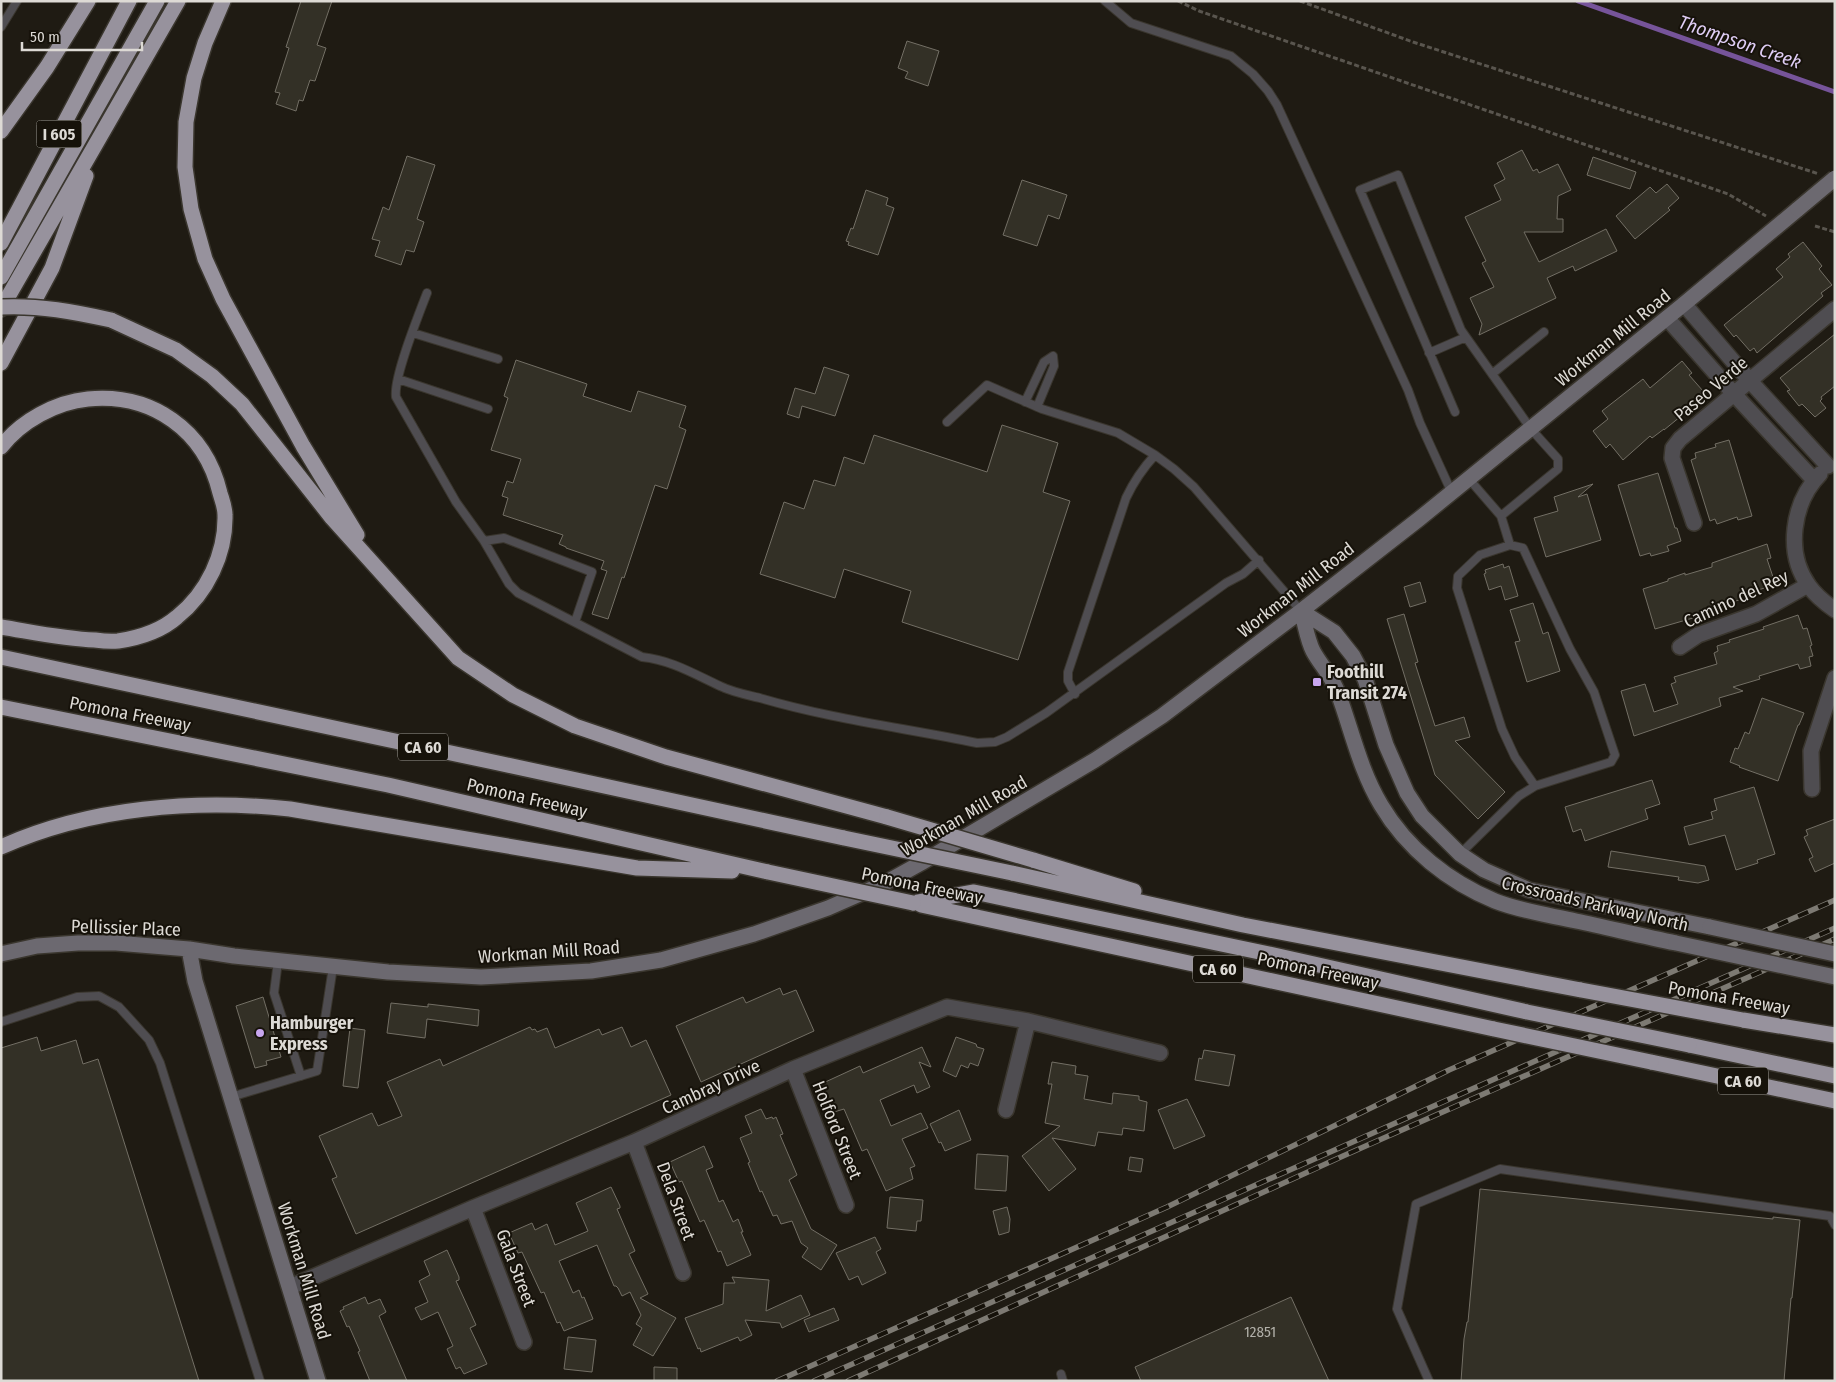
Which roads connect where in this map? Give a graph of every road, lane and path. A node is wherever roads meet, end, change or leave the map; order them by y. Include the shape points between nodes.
1 (17, 1) edge
2 (88, 1) edge
3 (129, 1) edge
4 (139, 1) edge
5 (157, 1) edge
6 (178, 1) edge
7 (224, 1) edge
8 (1105, 1) edge
9 (1178, 1) edge
10 (1300, 1) edge
11 (116, 25) junction
12 (1, 27) edge
13 (1, 131) edge
14 (101, 134) junction
15 (1831, 177) edge
16 (1779, 225) junction
17 (1815, 226) dead end
18 (1835, 232) edge
19 (1, 243) edge
20 (1, 277) edge
21 (427, 293) dead end
22 (1684, 304) junction
23 (1, 308) edge
24 (1835, 309) edge
25 (1667, 318) junction
26 (1544, 332) dead end
27 (413, 333) junction
28 (1466, 337) junction
29 (1429, 353) junction
30 (498, 359) dead end
31 (1, 363) edge
32 (1492, 374) junction
33 (398, 379) junction
34 (1750, 381) junction
35 (1734, 394) junction
36 (1025, 402) junction
37 (1037, 407) junction
38 (488, 409) dead end
39 (1455, 412) dead end
40 (947, 422) dead end
41 (1531, 429) junction
42 (1, 447) edge
43 (1155, 455) junction
44 (1831, 464) edge
45 (1470, 479) junction
46 (1814, 480) junction
47 (1452, 493) junction
48 (1501, 516) junction
49 (1694, 523) dead end
50 (484, 541) junction
51 (1510, 544) junction
52 (1259, 560) junction
53 (373, 563) junction
54 (1808, 585) junction
55 (1835, 610) edge
56 (1301, 611) junction
57 (575, 622) junction
58 (1, 627) edge
59 (1680, 647) dead end
60 (1, 657) edge
61 (1835, 678) edge
62 (1075, 694) junction
63 (1, 707) edge
64 (1535, 786) junction
65 (1812, 789) dead end
66 (1, 847) edge
67 (1460, 854) junction
68 (768, 872) junction
69 (913, 903) junction
70 (1243, 925) junction
71 (189, 949) junction
72 (1, 954) edge
73 (1835, 954) edge
74 (278, 961) junction
75 (333, 967) junction
76 (1835, 977) edge
77 (1028, 1021) junction
78 (1, 1022) edge
79 (1835, 1035) edge
80 (1160, 1053) dead end
81 (793, 1069) junction
82 (301, 1076) junction
83 (1835, 1076) edge
84 (231, 1097) junction
85 (1835, 1101) edge
86 (1006, 1110) dead end
87 (634, 1142) junction
88 (846, 1205) dead end
89 (473, 1208) junction
90 (1835, 1225) edge
91 (683, 1273) dead end
92 (290, 1287) junction
93 (524, 1342) dead end
94 (260, 1381) edge
95 (318, 1381) edge
96 (1429, 1381) edge

1 - 12 lane
2 - 13 highway via 47,67
3 - 11 highway, I 605
4 - 11 highway
5 - 20 highway
6 - 14 highway, I 605
7 - 53 highway via 194,78 186,122 184,167 191,209 205,259 223,299 303,446
8 - 47 lane via 1131,23 1231,56 1268,91 1405,384
9 - 16 path via 1728,194
10 - 15 path via 1413,42
11 - 19 highway, I 605
14 - 23 highway, I 605
14 - 31 highway via 52,268
15 - 16 main road, Workman Mill Road, bridge
16 - 22 main road, Workman Mill Road
17 - 18 path
21 - 27 lane
22 - 25 main road, Workman Mill Road
22 - 34 street
23 - 53 highway, bridge via 50,308 111,320 176,350 212,376 242,404 332,518
24 - 34 street, Paseo Verde
25 - 35 street
25 - 41 main road, Workman Mill Road
26 - 32 lane
27 - 30 lane
27 - 33 lane
28 - 29 lane
28 - 29 lane via 1460,330 1398,175 1360,190
28 - 32 lane
29 - 39 lane
32 - 41 lane
33 - 38 lane
33 - 50 lane via 396,397 456,502
34 - 35 street, Paseo Verde
34 - 44 street
35 - 46 street
35 - 49 street, Paseo Verde via 1673,448 1672,458
36 - 37 lane
36 - 37 lane via 1044,362 1053,356 1054,366
36 - 40 lane via 987,385
37 - 43 lane via 1118,433
41 - 45 main road, Workman Mill Road
41 - 48 lane via 1558,459 1558,469
42 - 58 highway via 19,429 44,412 74,400 105,397 134,402 164,413 190,435 206,455 218,481 225,514 217,561 196,598 176,618 146,634 115,642
43 - 52 lane via 1194,487
43 - 62 lane via 1137,477 1126,498 1068,672 1068,681
44 - 46 street
45 - 47 main road, Workman Mill Road
45 - 48 lane
46 - 54 street via 1798,510 1795,529 1799,565
47 - 56 main road, Workman Mill Road
48 - 51 lane
50 - 57 lane via 509,584 518,593
50 - 57 lane via 504,538 592,572
51 - 64 lane via 1480,556 1458,576 1457,588 1502,729
51 - 64 lane via 1523,548 1570,649 1594,692 1614,755 1611,762
52 - 56 lane
52 - 62 lane
53 - 70 highway, bridge via 458,658 513,695 574,726 666,757 887,816
54 - 55 street
54 - 59 street, Camino del Rey via 1756,614 1698,635
56 - 67 main road, Crossroads Parkway North via 1334,632 1353,656 1365,679 1386,745 1407,792 1422,816
56 - 75 main road, Workman Mill Road via 1162,716 1095,760 922,863 828,908 754,934 661,960 591,971 482,977
56 - 76 main road, Crossroads Parkway North, bridge via 1312,650 1337,690 1365,774 1381,805 1418,852 1442,872 1496,902 1531,912
57 - 62 lane via 642,657 660,659 722,688 793,707 976,743 995,742 1007,737
60 - 70 highway, Pomona Freeway / CA 60, bridge
61 - 65 street via 1812,752
63 - 68 highway, Pomona Freeway / CA 60 via 388,785
64 - 67 lane via 1519,796
66 - 68 highway via 59,827 151,808 249,805 290,809 637,868
67 - 73 main road, Crossroads Parkway North, bridge via 1484,870 1529,890
68 - 69 highway, Pomona Freeway / CA 60, bridge
69 - 83 highway, bridge via 974,892
69 - 85 highway, Pomona Freeway / CA 60, bridge
70 - 79 highway, Pomona Freeway / CA 60, bridge
71 - 72 main road, Pellissier Place via 78,943 37,946
71 - 74 main road, Workman Mill Road
71 - 84 main road, Workman Mill Road via 195,981
74 - 75 main road, Workman Mill Road
74 - 82 lane via 274,993
75 - 82 lane via 317,1071
77 - 80 street, Cambray Drive
77 - 81 street, Cambray Drive via 947,1007
77 - 86 street
78 - 94 lane via 77,997 100,996 119,1007 149,1040 160,1063
81 - 87 street, Cambray Drive
81 - 88 street, Holford Street
82 - 84 lane
84 - 92 main road, Workman Mill Road
87 - 89 street, Cambray Drive
87 - 91 street, Dela Street
89 - 92 street, Cambray Drive
89 - 93 street, Gala Street
90 - 96 lane via 1830,1216 1500,1169 1416,1204 1397,1309
92 - 95 main road, Workman Mill Road

